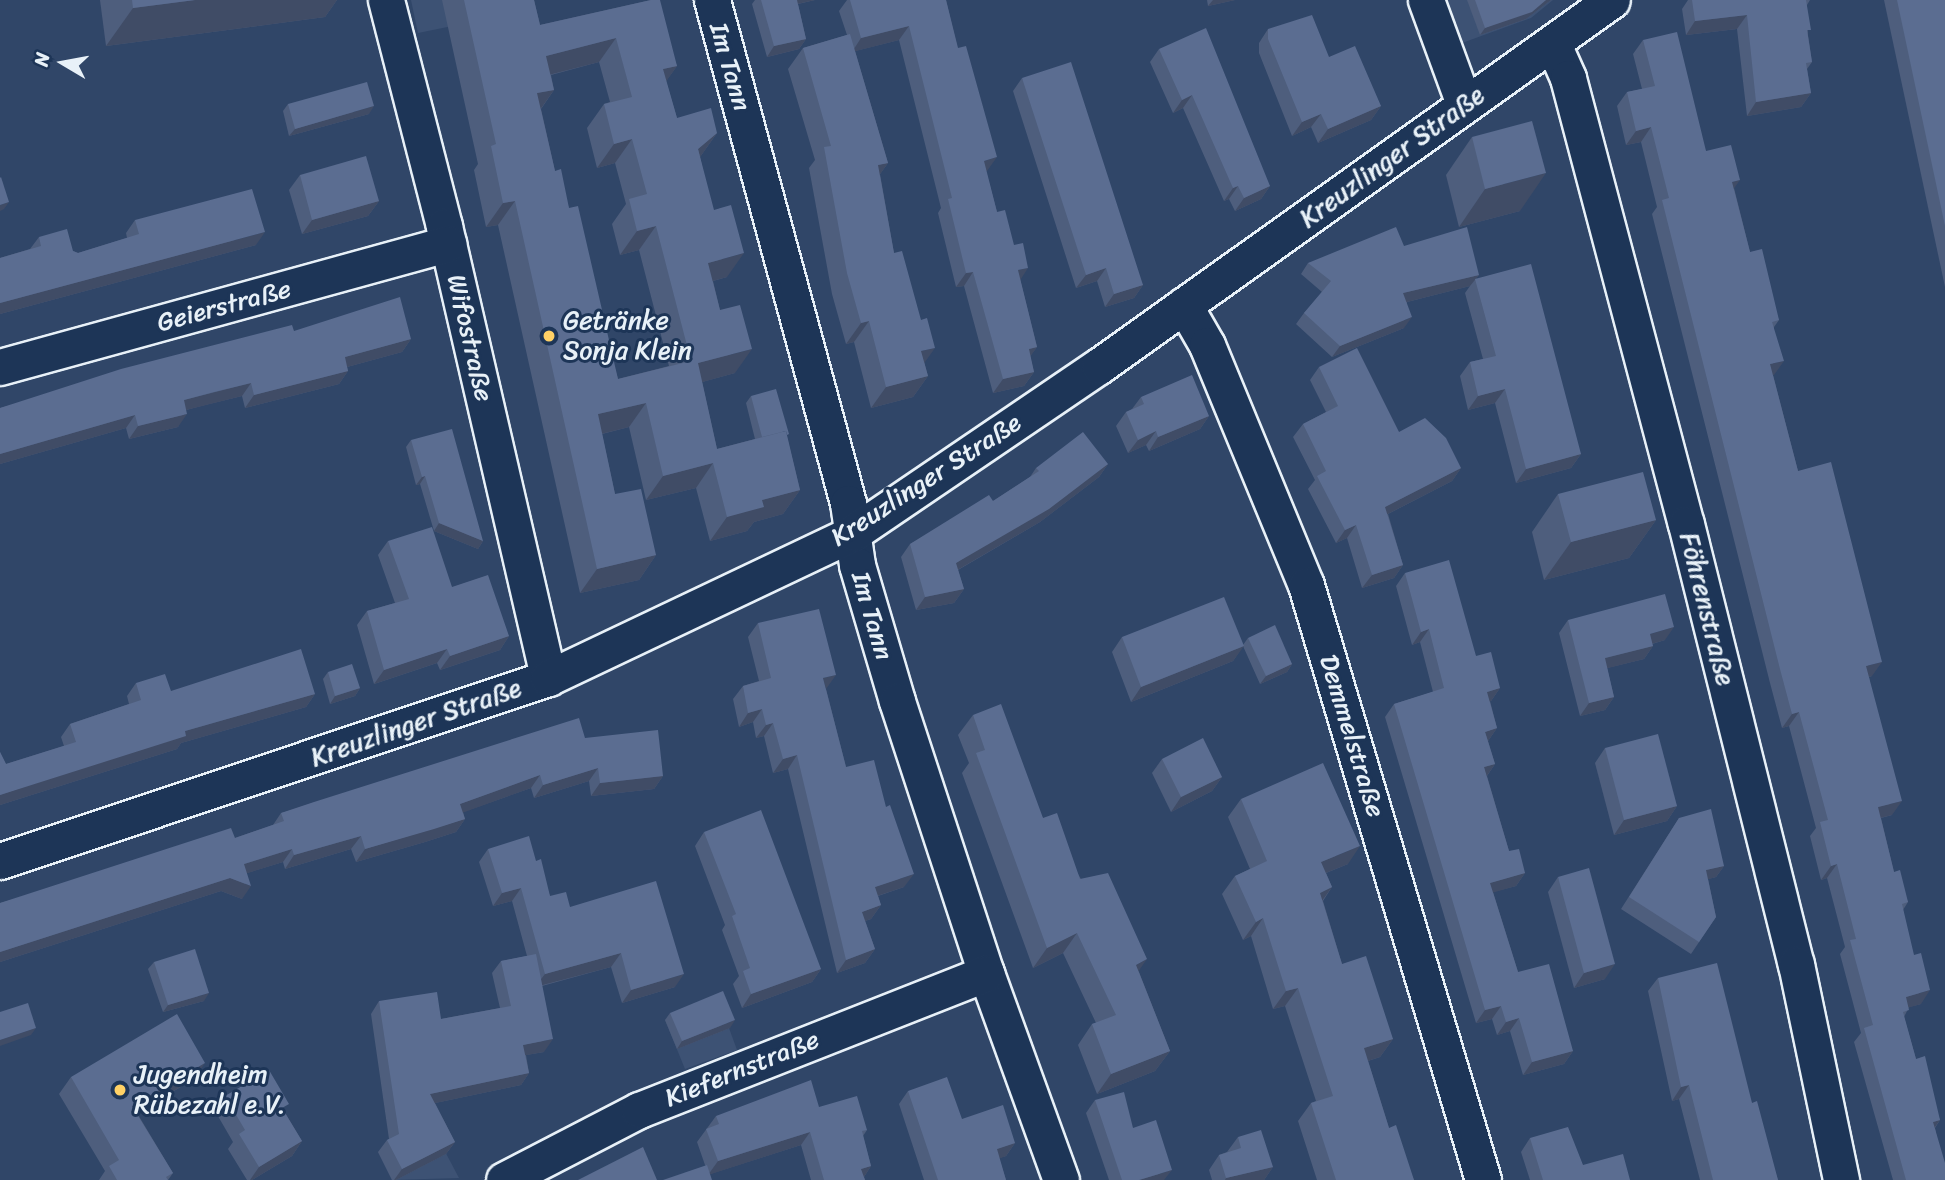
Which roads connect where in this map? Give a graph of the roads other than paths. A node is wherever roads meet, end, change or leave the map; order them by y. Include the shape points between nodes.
1 (386, 0) edge
2 (712, 0) edge
3 (1426, 0) edge
4 (1612, 0) edge
5 (1553, 44) junction
6 (1464, 104) junction
7 (448, 244) junction
8 (1184, 305) junction
9 (0, 367) edge
10 (852, 533) junction
11 (548, 678) junction
12 (0, 860) edge
13 (986, 972) junction
14 (504, 1180) edge
15 (1060, 1180) edge
16 (1483, 1180) edge
17 (1841, 1180) edge

1 - 7 street, Wifostraße
2 - 10 street, Im Tann
3 - 6 street
4 - 5 street, Kreuzlinger Straße
5 - 6 street, Kreuzlinger Straße
5 - 17 street, Föhrenstraße via 1568,78 1686,524 1797,964
6 - 8 street, Kreuzlinger Straße
7 - 9 street, Geierstraße
7 - 11 street, Wifostraße
8 - 10 street, Kreuzlinger Straße
8 - 16 street, Demmelstraße via 1208,345 1306,585
10 - 11 street, Kreuzlinger Straße
10 - 13 street, Im Tann via 857,565 917,770
11 - 12 street, Kreuzlinger Straße
13 - 14 street, Kiefernstraße via 639,1110
13 - 15 street, Im Tann

